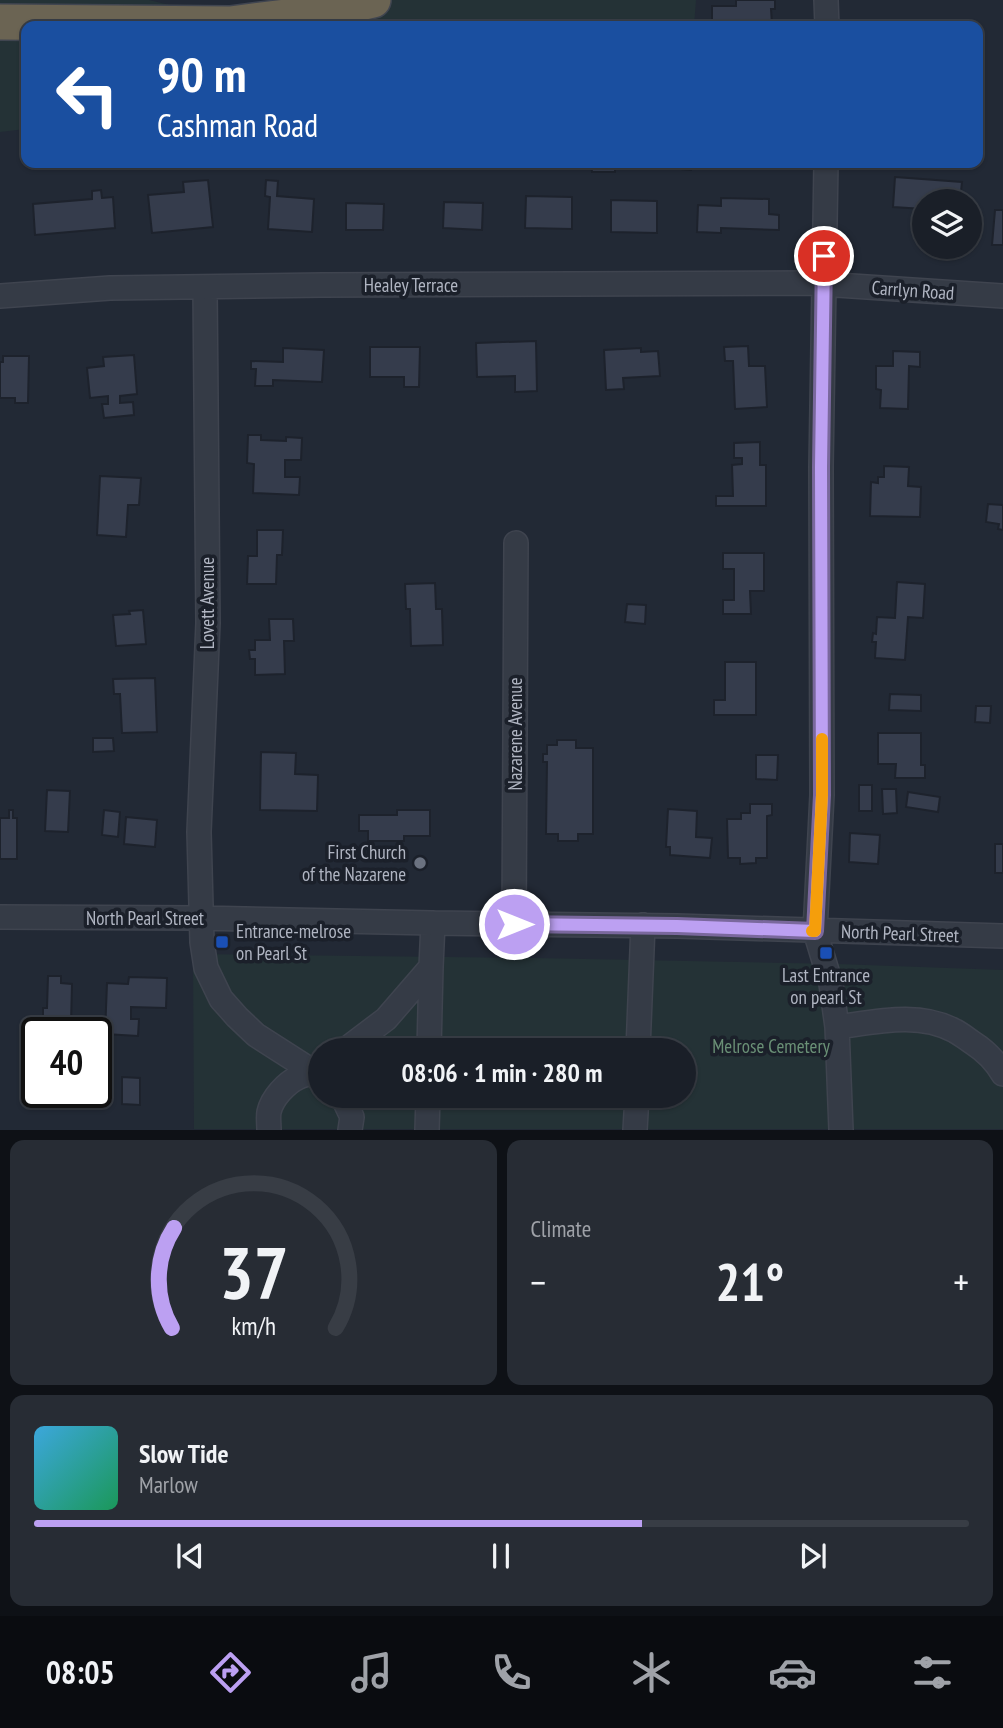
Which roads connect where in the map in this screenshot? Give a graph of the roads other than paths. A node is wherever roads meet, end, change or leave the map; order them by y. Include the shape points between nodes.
1 (373, 0) edge
2 (826, 0) edge
3 (254, 21) edge
4 (827, 21) edge
5 (0, 22) edge
6 (21, 22) edge
7 (826, 168) edge
8 (823, 284) junction
9 (205, 288) junction
10 (0, 296) edge
11 (1003, 296) edge
12 (516, 543) dead end
13 (0, 917) edge
14 (201, 918) junction
15 (433, 923) junction
16 (514, 924) junction
17 (643, 925) junction
18 (815, 931) junction
19 (1003, 936) edge
20 (431, 967) junction
21 (837, 1027) junction
22 (361, 1038) edge
23 (429, 1038) edge
24 (638, 1038) edge
25 (308, 1066) edge
26 (1003, 1074) edge
27 (308, 1075) edge
28 (348, 1108) edge
29 (428, 1108) edge
30 (636, 1108) edge
31 (269, 1129) edge
32 (350, 1129) edge
33 (427, 1129) edge
34 (635, 1129) edge
35 (841, 1129) edge

1 - 3 highway
2 - 4 street
5 - 6 highway
7 - 8 street
8 - 9 street, Healey Terrace
8 - 11 street, Carrlyn Road
8 - 18 street via 822,795
9 - 10 street, Healey Terrace via 110,288
9 - 14 street, Lovett Avenue via 208,623 199,832
12 - 16 street, Nazarene Avenue
13 - 14 street, North Pearl Street
14 - 15 street, North Pearl Street
14 - 25 street, Lovett Avenue via 206,968 221,999 256,1035
15 - 16 street, North Pearl Street
15 - 20 street
16 - 17 street, North Pearl Street
17 - 18 street, North Pearl Street
17 - 24 street
18 - 19 street, North Pearl Street
18 - 21 street via 831,984
20 - 22 street via 386,1019
20 - 23 street
21 - 26 street via 906,1019 929,1022 953,1030 978,1047
21 - 35 street
27 - 31 street via 277,1095 269,1110
28 - 32 street
29 - 33 street
30 - 34 street

